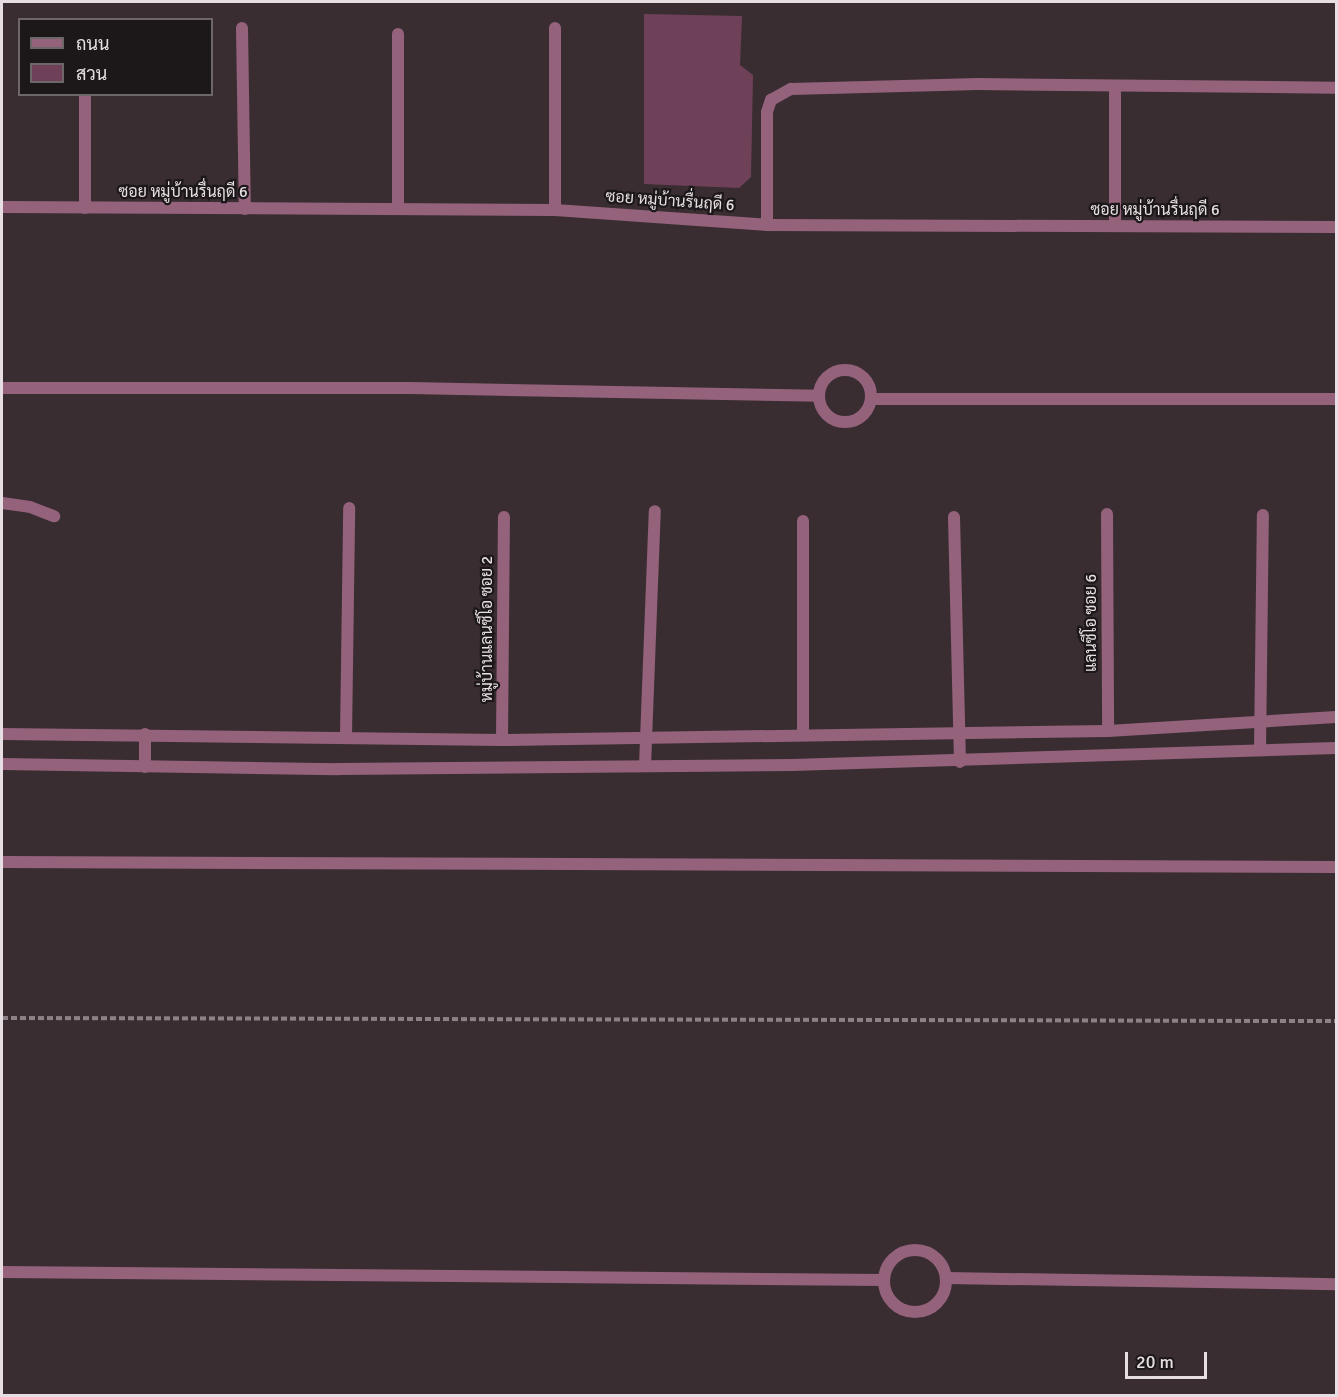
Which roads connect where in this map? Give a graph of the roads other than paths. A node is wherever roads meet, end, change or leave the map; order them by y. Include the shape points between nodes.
1 (242, 28) dead end
2 (555, 28) dead end
3 (398, 34) dead end
4 (1115, 86) junction
5 (1336, 88) edge
6 (84, 96) edge
7 (2, 207) edge
8 (85, 208) junction
9 (245, 209) junction
10 (398, 209) junction
11 (555, 210) junction
12 (767, 225) junction
13 (1115, 226) junction
14 (1336, 227) edge
15 (2, 388) edge
16 (819, 396) junction
17 (872, 399) junction
18 (1336, 399) edge
19 (2, 502) edge
20 (349, 508) dead end
21 (655, 511) dead end
22 (1107, 514) dead end
23 (1263, 515) dead end
24 (54, 516) dead end
25 (504, 517) dead end
26 (954, 517) dead end
27 (802, 521) dead end
28 (1336, 717) edge
29 (1260, 720) junction
30 (1108, 732) junction
31 (959, 733) junction
32 (2, 734) edge
33 (145, 734) junction
34 (803, 735) junction
35 (345, 737) junction
36 (647, 738) junction
37 (502, 740) junction
38 (1336, 748) edge
39 (1260, 750) junction
40 (960, 762) junction
41 (2, 764) edge
42 (645, 766) junction
43 (145, 767) junction
44 (2, 862) edge
45 (1336, 867) edge
46 (2, 1272) edge
47 (946, 1278) junction
48 (884, 1280) junction
49 (1336, 1284) edge

1 - 9 street
2 - 11 street
3 - 10 street
4 - 5 street
4 - 12 street via 978,84 791,89 771,100 767,112
4 - 13 street
6 - 8 street
7 - 8 street, ซอย หมู่บ้านรื่นฤดี 6
8 - 9 street, ซอย หมู่บ้านรื่นฤดี 6
9 - 10 street, ซอย หมู่บ้านรื่นฤดี 6
10 - 11 street, ซอย หมู่บ้านรื่นฤดี 6
11 - 12 street, ซอย หมู่บ้านรื่นฤดี 6
12 - 13 street, ซอย หมู่บ้านรื่นฤดี 6
13 - 14 street, ซอย หมู่บ้านรื่นฤดี 6
15 - 16 street via 410,388
16 - 17 street via 821,407 838,422 861,419
16 - 17 street via 826,378 842,370 861,374
17 - 18 street
19 - 24 street
20 - 35 street
21 - 36 street
22 - 30 street, แลนซีโอ ซอย 6
23 - 29 street
25 - 37 street, หมู่บ้านแลนซีโอ ซอย 2
26 - 31 street
27 - 34 street
28 - 29 street
29 - 30 street
29 - 39 street
30 - 31 street
31 - 34 street
31 - 40 street
32 - 33 street
33 - 35 street
33 - 43 street
34 - 36 street
35 - 37 street
36 - 37 street
36 - 42 street
38 - 39 street
39 - 40 street
40 - 42 street
41 - 43 street
42 - 43 street
44 - 45 street
46 - 48 street
47 - 48 street via 940,1263 920,1250 897,1256 888,1265
47 - 48 street via 941,1298 922,1312 898,1308 890,1299
47 - 49 street

